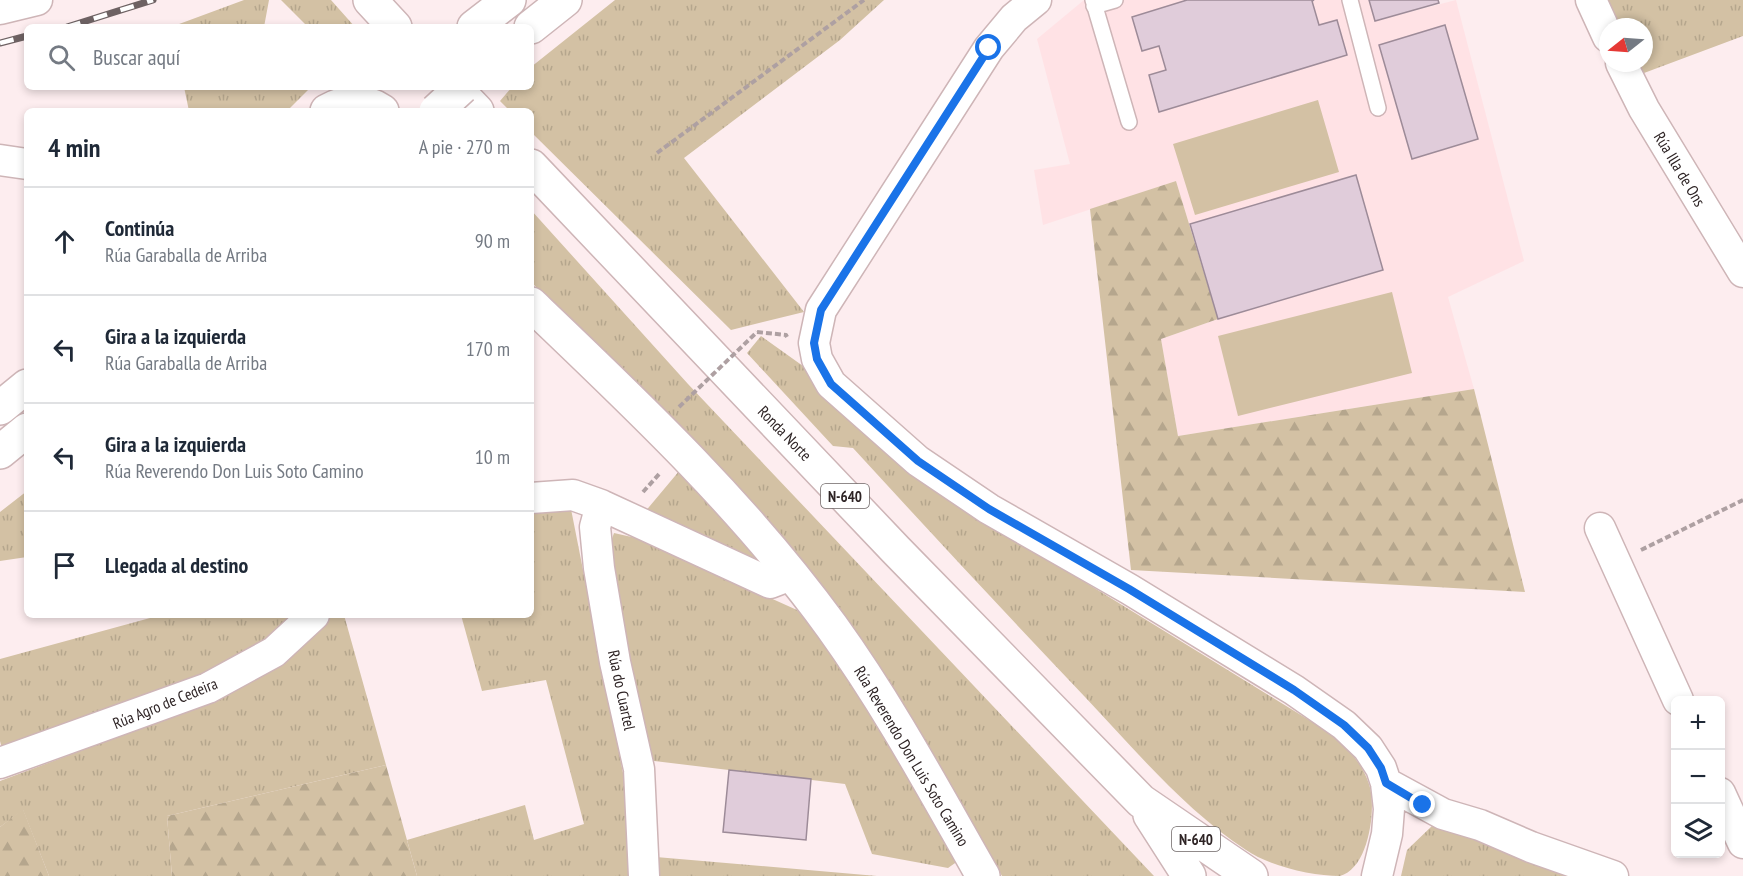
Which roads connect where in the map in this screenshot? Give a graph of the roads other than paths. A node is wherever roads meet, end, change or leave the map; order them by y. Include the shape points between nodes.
1 (37, 0) edge
2 (370, 0) edge
3 (509, 0) edge
4 (565, 0) edge
5 (1036, 0) edge
6 (1115, 0) edge
7 (1350, 0) edge
8 (1591, 0) edge
9 (1094, 3) edge
10 (0, 9) edge
11 (1599, 18) edge
12 (392, 24) edge
13 (478, 24) edge
14 (534, 25) edge
15 (1626, 72) edge
16 (389, 90) edge
17 (457, 90) edge
18 (459, 90) edge
19 (370, 106) edge
20 (334, 108) edge
21 (439, 108) edge
22 (474, 108) edge
23 (1378, 108) dead end
24 (1129, 122) dead end
25 (0, 160) edge
26 (24, 164) edge
27 (534, 169) edge
28 (1743, 272) edge
29 (534, 307) edge
30 (24, 388) edge
31 (0, 408) edge
32 (24, 432) edge
33 (0, 452) edge
34 (534, 498) edge
35 (611, 510) junction
36 (1600, 528) dead end
37 (791, 575) junction
38 (311, 618) edge
39 (1676, 696) edge
40 (0, 763) edge
41 (1386, 783) junction
42 (1141, 801) junction
43 (1725, 804) edge
44 (1443, 814) junction
45 (1387, 834) junction
46 (1743, 843) edge
47 (644, 876) edge
48 (983, 876) edge
49 (1189, 876) edge
50 (1251, 876) edge
51 (1359, 876) edge
52 (1377, 876) edge
53 (1613, 876) edge

1 - 10 street
2 - 12 main road
3 - 13 main road
4 - 14 main road
5 - 41 street via 1014,18 989,48 821,310 814,343 817,359 831,384 918,461 989,509 1294,690 1344,725 1368,748
6 - 9 lane
7 - 23 lane
8 - 11 street
9 - 24 lane
15 - 28 street, Rúa Illa de Ons
16 - 19 main road
17 - 22 main road
18 - 21 main road, bridge
19 - 20 main road via 350,101
25 - 26 street
27 - 42 main road, Ronda Norte / N-640
29 - 37 main road, Rúa Reverendo Don Luis Soto Camino via 682,449
30 - 31 main road
32 - 33 main road
34 - 35 street via 573,495
35 - 37 street via 770,583
35 - 47 street, Rúa do Cuartel via 595,527 615,662 639,769
36 - 39 street
37 - 48 main road, Rúa Reverendo Don Luis Soto Camino via 891,714
38 - 40 street, Rúa Agro de Cedeira via 274,652 208,688
41 - 44 street
41 - 45 street
42 - 49 main road, Ronda Norte / N-640
42 - 50 main road, Ronda Norte / N-640
43 - 46 street
44 - 45 street via 1407,821
44 - 53 street
45 - 51 street via 1373,848
45 - 52 street

